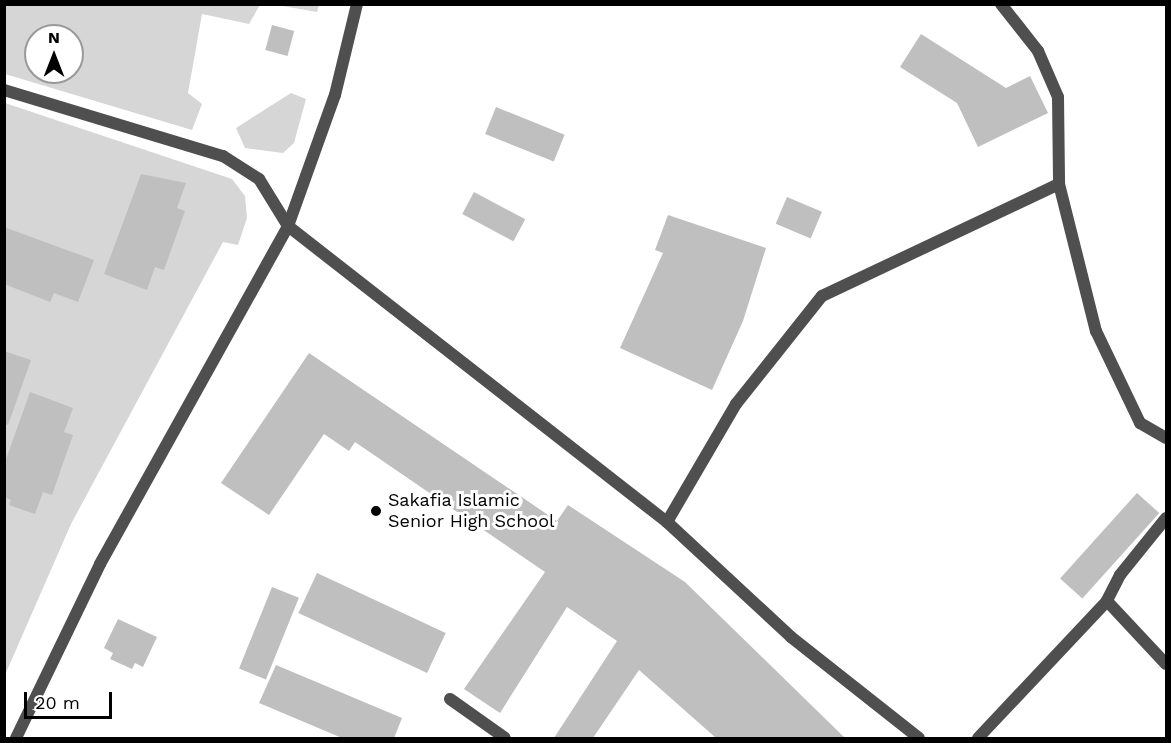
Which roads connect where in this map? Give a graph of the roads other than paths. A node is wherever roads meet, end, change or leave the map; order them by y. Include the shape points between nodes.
1 (357, 4) edge
2 (1001, 4) edge
3 (4, 90) edge
4 (1059, 184) junction
5 (288, 226) junction
6 (1167, 438) edge
7 (1167, 518) edge
8 (667, 522) junction
9 (1107, 601) junction
10 (1167, 664) edge
11 (450, 699) dead end
12 (16, 738) edge
13 (505, 738) edge
14 (919, 738) edge
15 (978, 738) edge

1 - 5 street via 335,95
2 - 4 street via 1038,51 1058,97
3 - 5 street via 223,156 259,179
4 - 6 street via 1096,331 1140,423
4 - 8 street via 822,296 736,404
5 - 8 street
5 - 12 street via 111,543
7 - 9 street via 1120,575
8 - 14 street via 791,637
9 - 10 street
9 - 15 street
11 - 13 street

